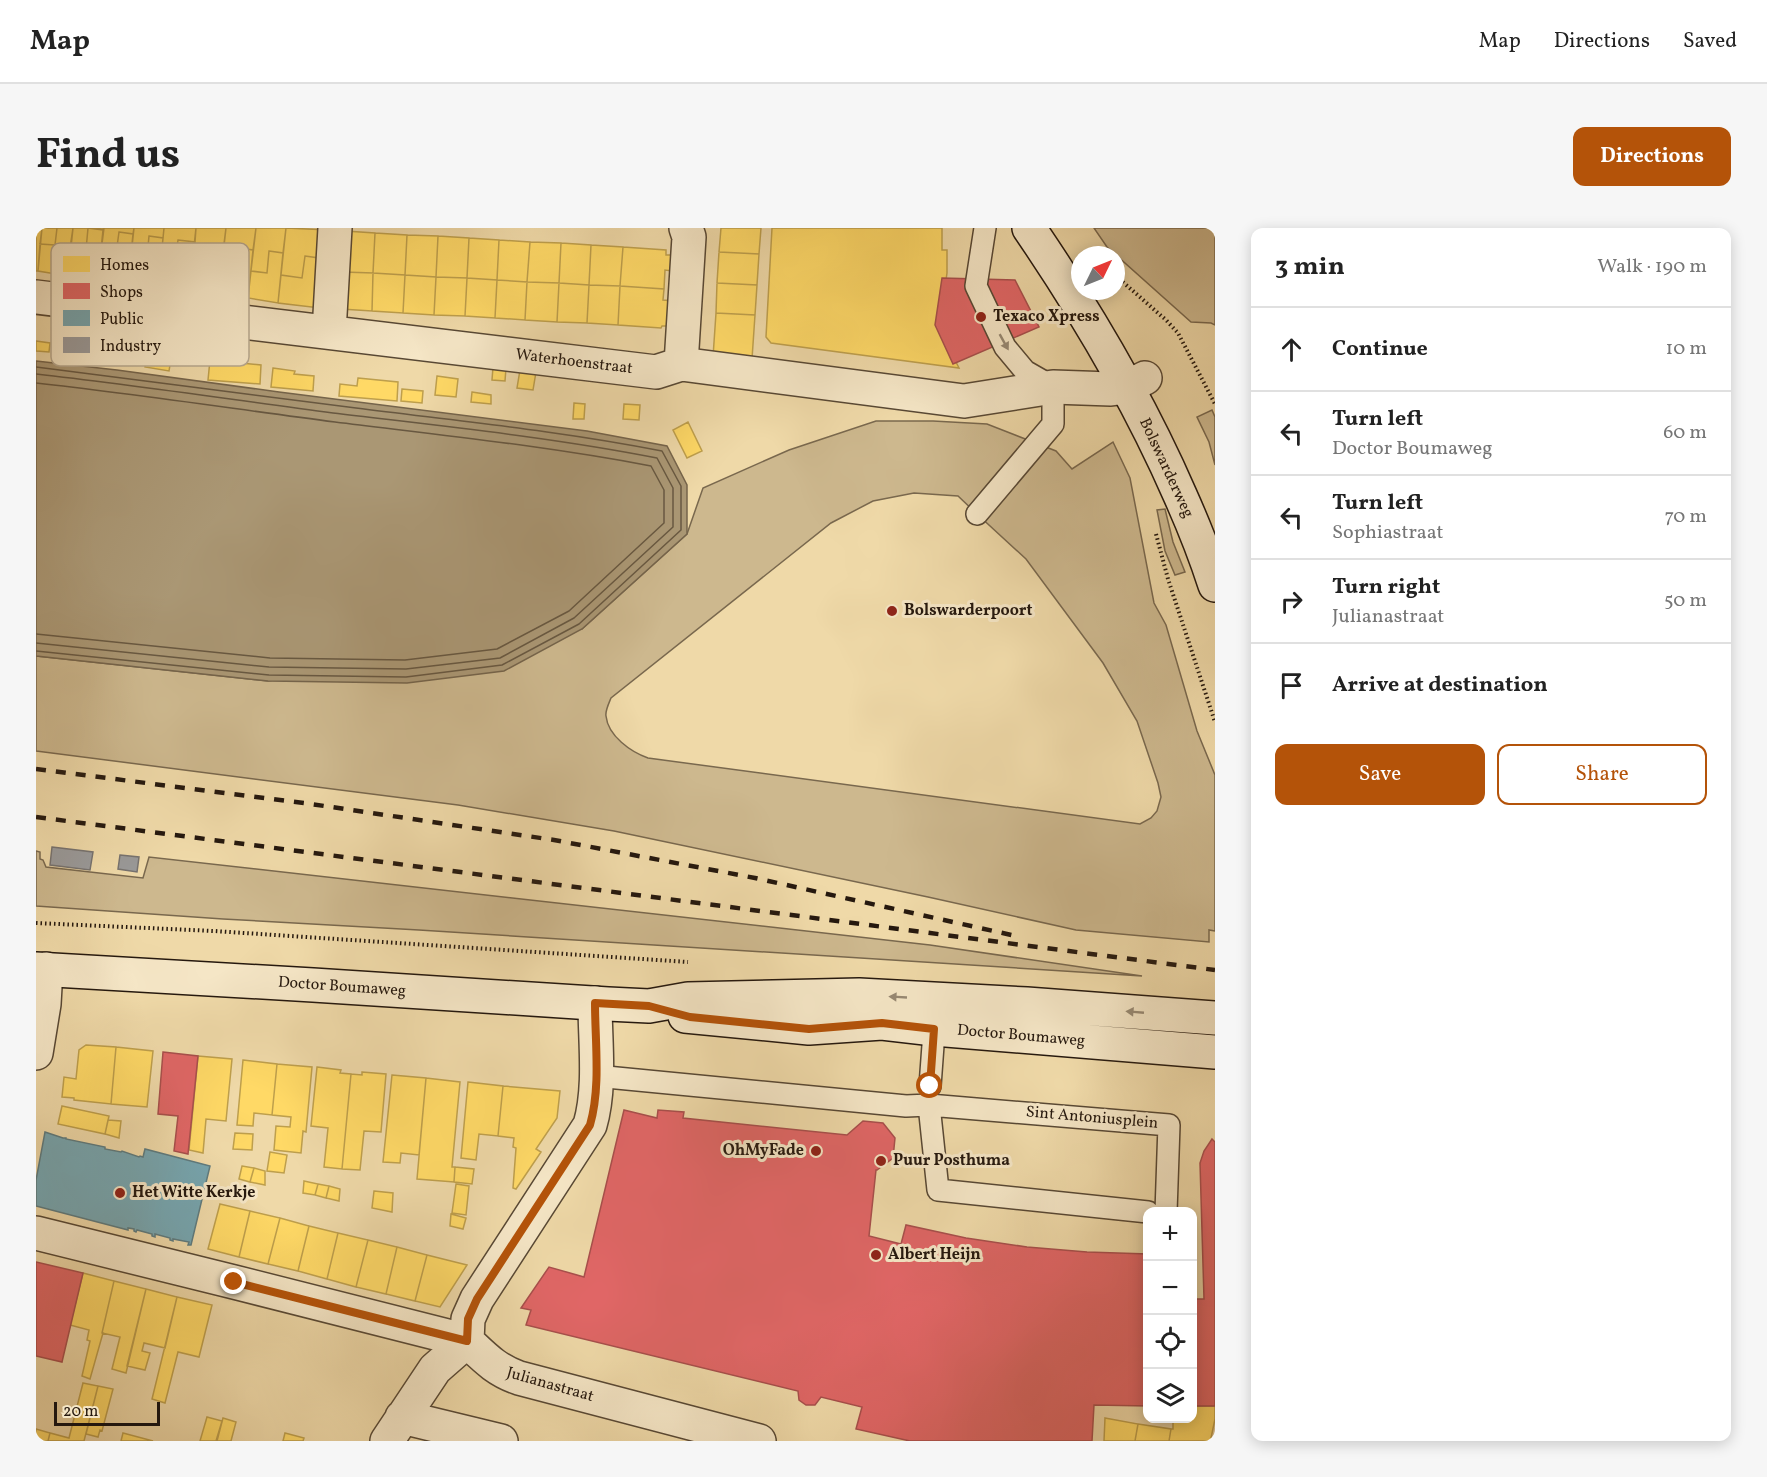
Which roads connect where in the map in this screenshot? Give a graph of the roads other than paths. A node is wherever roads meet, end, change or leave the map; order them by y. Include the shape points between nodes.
1 (335, 228) edge
2 (687, 228) edge
3 (985, 228) edge
4 (1029, 228) edge
5 (1054, 228) edge
6 (1071, 254) edge
7 (36, 297) edge
8 (51, 299) edge
9 (1097, 300) edge
10 (249, 322) edge
11 (329, 332) junction
12 (681, 364) junction
13 (1128, 385) junction
14 (1053, 387) junction
15 (977, 514) dead end
16 (1215, 524) edge
17 (1215, 585) edge
18 (41, 969) edge
19 (595, 1003) junction
20 (935, 1014) junction
21 (1215, 1018) edge
22 (1215, 1052) edge
23 (36, 1053) edge
24 (596, 1076) junction
25 (929, 1095) junction
26 (1166, 1207) edge
27 (1143, 1211) edge
28 (36, 1233) edge
29 (467, 1341) junction
30 (394, 1429) edge
31 (501, 1441) edge
32 (759, 1441) edge

1 - 11 street
2 - 12 street
3 -> 14 lane via 976,286 1005,347 1025,371
4 - 13 street, Bolswarderweg
5 - 6 street
7 - 8 street, Waterhoenstraat
9 - 13 street, Bolswarderweg
10 - 11 street, Waterhoenstraat
11 - 12 street, Waterhoenstraat via 656,372
12 - 14 street, Waterhoenstraat via 964,401
13 - 14 street, Waterhoenstraat
13 - 16 street, Bolswarderweg
13 - 17 street, Bolswarderweg via 1188,514
14 - 15 lane via 1053,424
18 - 19 street, Doctor Boumaweg
18 - 23 street via 44,1004
19 - 20 street, Doctor Boumaweg via 649,1006 690,1017 809,1029
19 - 24 street
21 -> 20 street, Doctor Boumaweg via 1027,1004
20 - 22 street, Doctor Boumaweg
20 - 25 lane
24 - 25 lane, Sint Antoniusplein via 906,1106
24 - 29 street via 590,1125 477,1299 468,1319
25 - 26 lane, Sint Antoniusplein via 1169,1125
25 - 27 lane via 938,1190
28 - 29 street, Julianastraat
29 - 30 street via 435,1369
29 - 32 street, Julianastraat via 492,1365 519,1378
30 - 31 street

